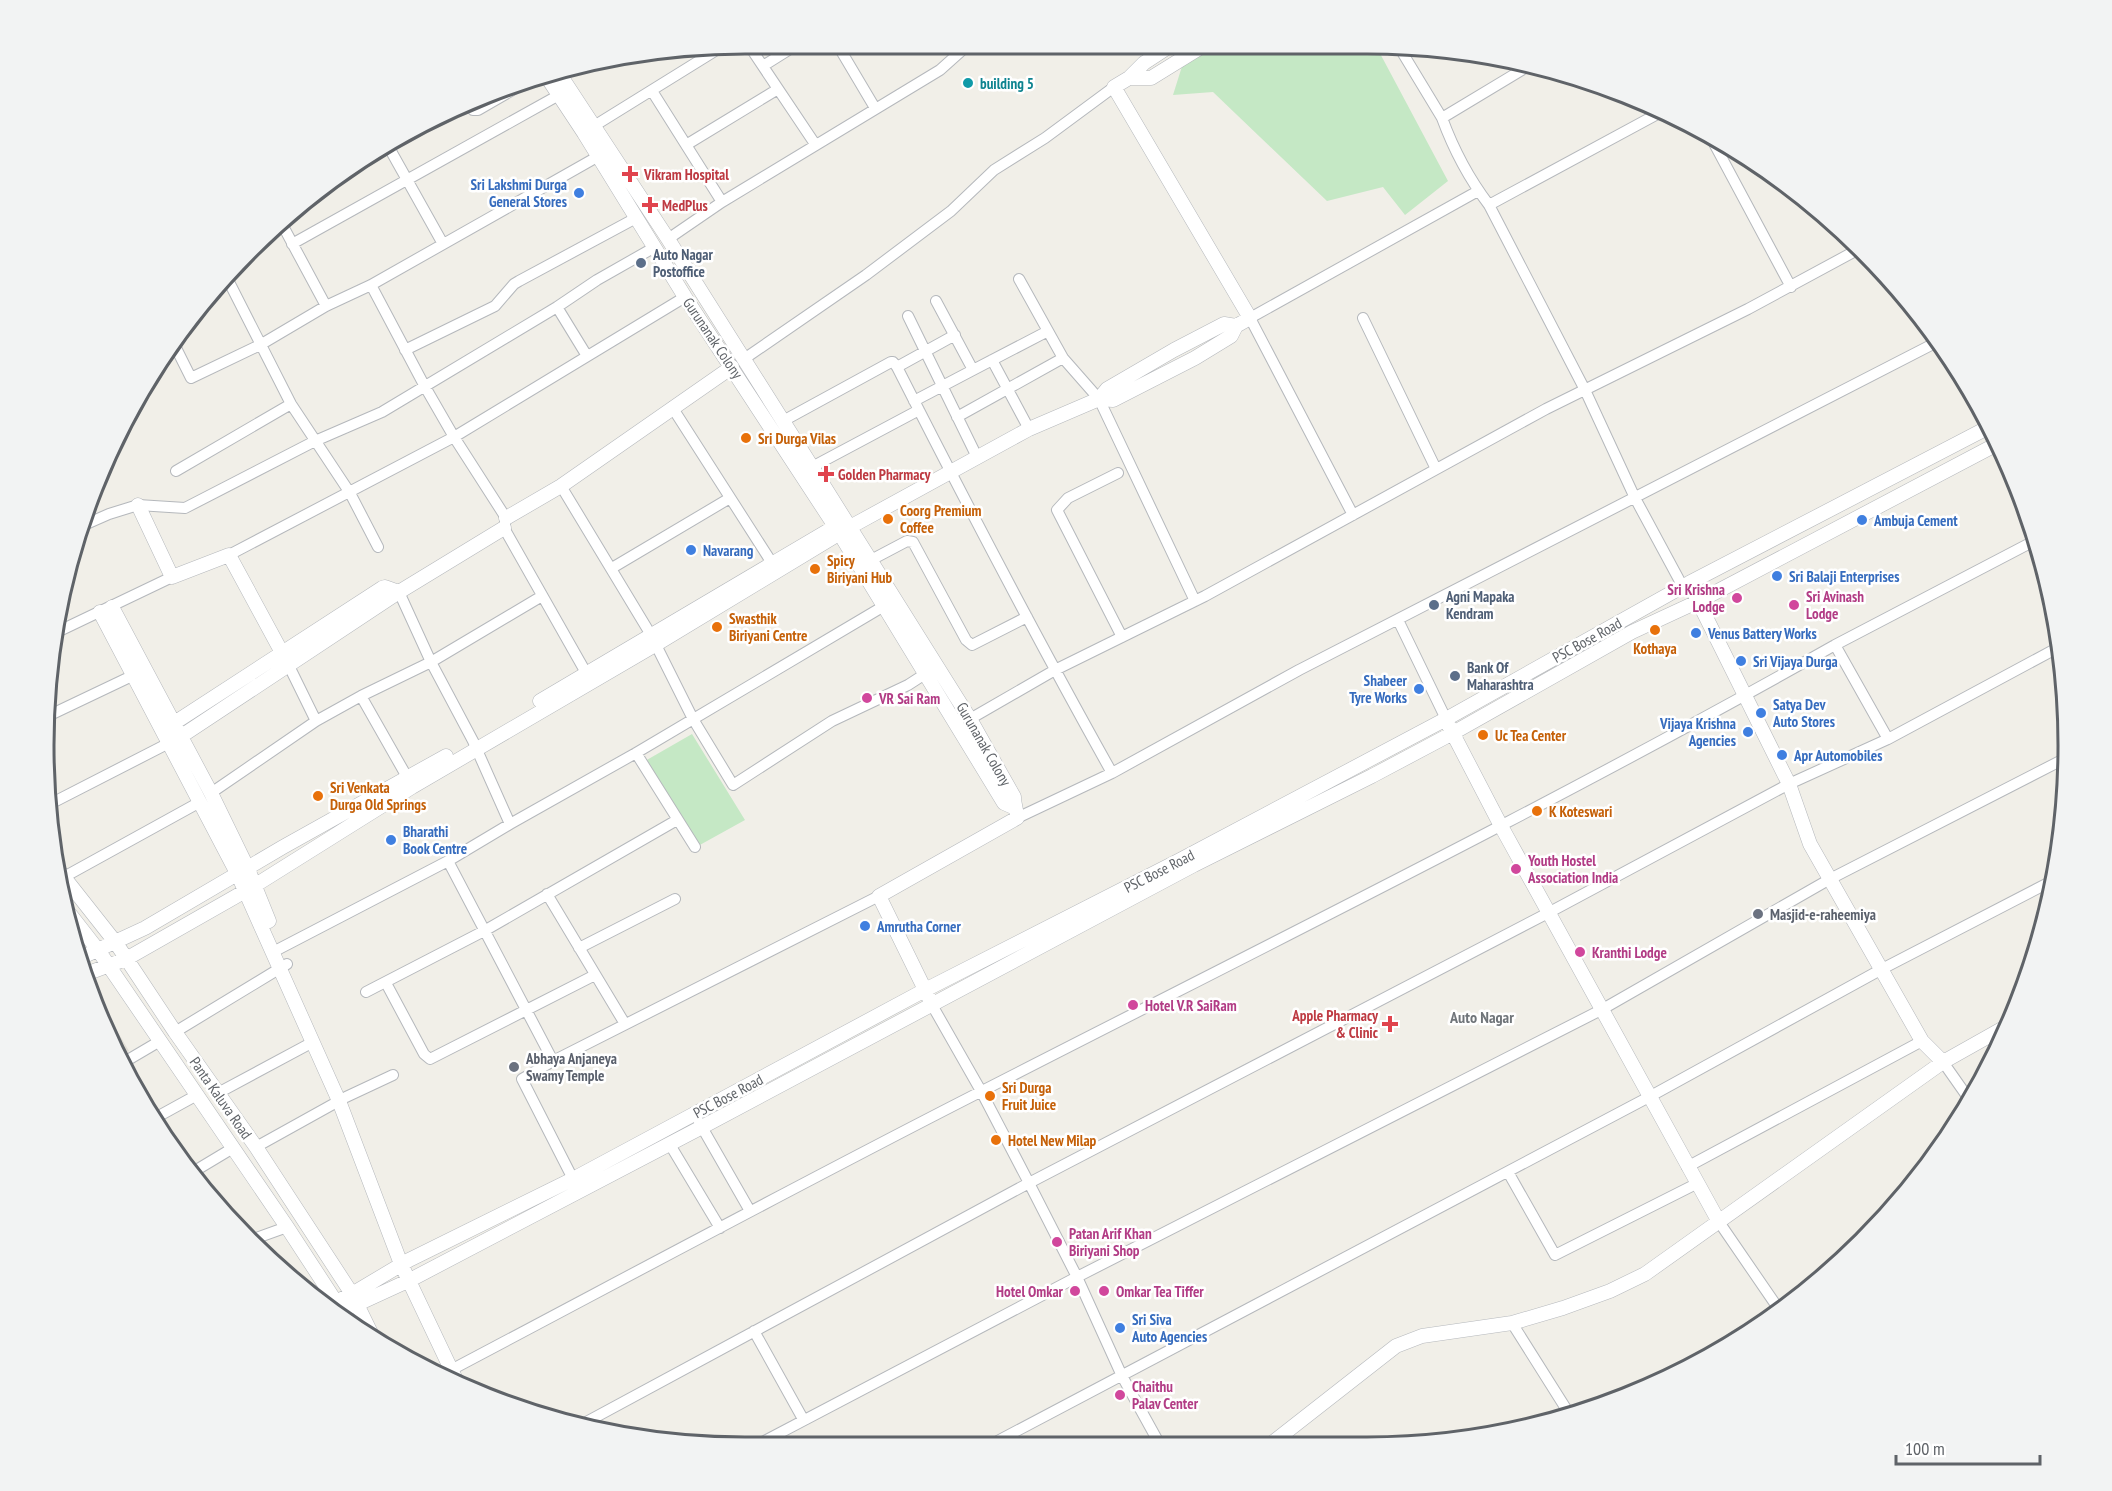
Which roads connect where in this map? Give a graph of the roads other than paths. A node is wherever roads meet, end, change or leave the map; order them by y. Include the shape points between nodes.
1 (755, 54) edge
2 (782, 54) edge
3 (843, 54) edge
4 (958, 54) edge
5 (1158, 54) edge
6 (1190, 54) edge
7 (709, 55) edge
8 (1404, 55) edge
9 (763, 66) junction
10 (1519, 72) edge
11 (1129, 78) junction
12 (563, 79) edge
13 (551, 83) edge
14 (1114, 87) junction
15 (778, 89) junction
16 (652, 91) junction
17 (559, 95) junction
18 (875, 108) junction
19 (1653, 117) edge
20 (1442, 118) junction
21 (594, 126) junction
22 (815, 144) junction
23 (686, 145) junction
24 (1718, 151) edge
25 (392, 152) edge
26 (597, 157) junction
27 (408, 180) junction
28 (1479, 191) junction
29 (722, 202) junction
30 (1489, 205) junction
31 (636, 218) junction
32 (285, 230) edge
33 (671, 243) junction
34 (292, 244) junction
35 (443, 244) junction
36 (658, 252) junction
37 (1851, 253) edge
38 (1019, 279) dead end
39 (371, 285) junction
40 (230, 286) edge
41 (1791, 287) junction
42 (685, 297) junction
43 (936, 301) dead end
44 (326, 306) junction
45 (557, 307) junction
46 (908, 316) dead end
47 (1250, 318) junction
48 (1363, 318) dead end
49 (1048, 331) junction
50 (955, 335) junction
51 (260, 345) junction
52 (1930, 346) edge
53 (405, 350) junction
54 (925, 351) junction
55 (178, 352) edge
56 (587, 356) junction
57 (1063, 358) junction
58 (992, 360) junction
59 (738, 363) junction
60 (897, 366) junction
61 (973, 370) junction
62 (424, 386) junction
63 (942, 386) junction
64 (1008, 389) junction
65 (1585, 390) junction
66 (1099, 399) junction
67 (291, 404) junction
68 (916, 406) junction
69 (672, 407) junction
70 (957, 417) junction
71 (783, 421) junction
72 (1029, 429) junction
73 (1982, 431) edge
74 (454, 437) junction
75 (315, 441) junction
76 (1990, 448) edge
77 (977, 458) junction
78 (812, 466) junction
79 (1437, 469) junction
80 (176, 471) dead end
81 (950, 472) junction
82 (1118, 473) dead end
83 (561, 486) junction
84 (350, 493) junction
85 (730, 498) junction
86 (1635, 498) junction
87 (138, 505) junction
88 (1353, 515) junction
89 (91, 522) edge
90 (505, 523) junction
91 (843, 527) junction
92 (2027, 545) edge
93 (378, 547) dead end
94 (229, 555) junction
95 (871, 560) junction
96 (772, 563) junction
97 (612, 568) junction
98 (172, 577) junction
99 (1686, 585) junction
100 (399, 592) junction
101 (542, 596) junction
102 (1195, 601) junction
103 (1699, 601) junction
104 (884, 606) junction
105 (106, 609) junction
106 (1027, 618) junction
107 (1398, 620) junction
108 (64, 629) edge
109 (1122, 637) junction
110 (653, 640) junction
111 (1835, 645) junction
112 (2051, 651) edge
113 (286, 660) junction
114 (431, 662) junction
115 (1055, 670) junction
116 (925, 674) junction
117 (134, 675) junction
118 (589, 677) junction
119 (361, 696) junction
120 (1745, 696) junction
121 (55, 713) edge
122 (693, 719) junction
123 (970, 719) junction
124 (1446, 719) junction
125 (316, 721) junction
126 (168, 727) junction
127 (1453, 733) junction
128 (1888, 739) junction
129 (175, 740) junction
130 (475, 745) junction
131 (636, 753) junction
132 (2058, 762) edge
133 (1112, 773) junction
134 (410, 782) junction
135 (1789, 784) junction
136 (211, 793) junction
137 (56, 801) edge
138 (200, 802) junction
139 (1015, 813) junction
140 (677, 820) junction
141 (510, 824) junction
142 (1501, 826) junction
143 (695, 848) dead end
144 (448, 861) junction
145 (65, 869) edge
146 (243, 872) junction
147 (1830, 879) junction
148 (67, 881) edge
149 (2044, 885) edge
150 (250, 888) junction
151 (547, 894) junction
152 (879, 896) junction
153 (675, 899) dead end
154 (1548, 913) junction
155 (78, 925) edge
156 (484, 931) junction
157 (116, 943) junction
158 (579, 948) junction
159 (276, 950) junction
160 (98, 951) junction
161 (87, 955) edge
162 (126, 959) junction
163 (108, 966) junction
164 (284, 966) junction
165 (1882, 969) junction
166 (92, 971) edge
167 (595, 975) junction
168 (386, 983) junction
169 (925, 990) junction
170 (366, 992) dead end
171 (932, 1005) junction
172 (525, 1010) junction
173 (1601, 1010) junction
174 (625, 1024) junction
175 (175, 1032) junction
176 (1995, 1033) edge
177 (160, 1041) junction
178 (1922, 1041) junction
179 (313, 1042) junction
180 (129, 1059) edge
181 (553, 1061) junction
182 (1943, 1062) junction
183 (393, 1075) dead end
184 (981, 1091) junction
185 (218, 1093) junction
186 (1964, 1093) edge
187 (197, 1095) junction
188 (1649, 1097) junction
189 (342, 1099) junction
190 (695, 1114) junction
191 (161, 1115) edge
192 (702, 1127) junction
193 (669, 1143) junction
194 (256, 1147) junction
195 (233, 1148) junction
196 (1687, 1167) junction
197 (199, 1168) edge
198 (1508, 1172) junction
199 (573, 1179) junction
200 (1029, 1183) junction
201 (1696, 1184) junction
202 (750, 1211) junction
203 (1719, 1222) junction
204 (287, 1227) junction
205 (720, 1228) junction
206 (260, 1237) edge
207 (405, 1262) junction
208 (1077, 1277) junction
209 (410, 1280) junction
210 (330, 1297) edge
211 (355, 1299) junction
212 (1775, 1303) edge
213 (343, 1307) edge
214 (1512, 1323) junction
215 (367, 1324) edge
216 (754, 1331) junction
217 (451, 1370) joint
218 (1122, 1376) junction
219 (1565, 1407) edge
220 (592, 1419) edge
221 (803, 1419) junction
222 (771, 1437) edge
223 (1005, 1437) edge
224 (1156, 1437) edge
225 (1280, 1437) edge

1 - 9 street
2 - 9 street
3 - 18 street
4 - 18 street via 940,70
5 - 11 street
6 - 11 street via 1151,78
7 - 16 street
8 - 20 street
9 - 15 street
10 - 20 street
11 - 14 street
12 - 21 street, Gurunanak Colony
13 - 17 street, Gurunanak Colony
14 - 47 street
14 - 59 street via 994,170 951,211
15 - 22 street
15 - 23 street
16 - 21 street
16 - 23 street
17 - 26 street, Gurunanak Colony
17 - 27 street
18 - 22 street
19 - 30 street
20 - 28 street
21 - 33 street, Gurunanak Colony
22 - 29 street
23 - 29 street
24 - 41 street
25 - 27 street
26 - 31 street, Gurunanak Colony
26 - 35 street
27 - 34 street
27 - 35 street
28 - 30 street
28 - 47 street
29 - 33 street
30 - 65 street
31 - 36 street, Gurunanak Colony
31 - 53 street via 519,280 495,306
32 - 34 street
33 - 36 street
33 - 59 street, Gurunanak Colony
34 - 44 street
35 - 39 street
36 - 42 street, Gurunanak Colony
36 - 45 street via 597,280
37 - 41 street
38 - 49 street
39 - 44 street
39 - 53 street
40 - 51 street
41 - 65 street
42 - 56 street
42 - 59 street, Gurunanak Colony
43 - 50 street
44 - 51 street
45 - 56 street
45 - 62 street
46 - 54 street
47 - 66 street via 1236,326 1231,336 1195,358 1113,400
47 - 88 street
48 - 79 street
49 - 57 street
49 - 58 street
50 - 54 street
50 - 61 street
51 - 55 street via 191,378
51 - 67 street
52 - 86 street
53 - 62 street
54 - 60 street
54 - 63 street
56 - 74 street
57 - 64 street
57 - 66 street
58 - 61 street
58 - 64 street
59 - 69 street
59 - 71 street, Gurunanak Colony
59 - 91 street, Gurunanak Colony
60 - 68 street
60 - 71 street via 893,362
61 - 63 street
62 - 74 street
62 - 75 street via 382,412
63 - 68 street
63 - 70 street
64 - 70 street
64 - 72 street
65 - 79 street
65 - 86 street
66 - 72 street
66 - 102 street
67 - 75 street
67 - 80 street
68 - 78 street
68 - 81 street
69 - 83 street
69 - 85 street
70 - 77 street
71 - 78 street, Gurunanak Colony
72 - 77 street
73 - 99 street, PSC Bose Road
74 - 84 street
74 - 90 street
75 - 84 street
75 - 87 street via 185,508
76 - 103 street, PSC Bose Road
77 - 81 street
78 - 91 street, Gurunanak Colony
79 - 88 street
81 - 91 street
81 - 106 street
82 - 109 street via 1068,498 1057,510
83 - 90 street
83 - 97 street
84 - 93 street
84 - 94 street
85 - 96 street
85 - 97 street
86 - 99 street
86 - 107 street
87 - 89 street
87 - 98 street
88 - 102 street
90 - 100 street
90 - 101 street
91 - 95 street, Gurunanak Colony
91 - 96 street
91 - 104 street, Gurunanak Colony
91 - 110 street
92 - 111 street
94 - 98 street
94 - 113 street
95 - 106 street via 913,542 972,645
95 - 123 street, Gurunanak Colony
96 - 110 street
97 - 110 street
98 - 105 street
99 - 103 street
99 - 124 street, PSC Bose Road
100 - 113 street via 382,588
100 - 114 street
101 - 114 street
101 - 118 street
102 - 109 street
103 - 120 street
103 - 127 street, PSC Bose Road via 1632,632
104 - 116 street, Gurunanak Colony
104 - 122 street
105 - 108 street
105 - 117 street
105 - 126 street
106 - 115 street
107 - 124 street
107 - 133 street
109 - 115 street
110 - 118 street
110 - 122 street
111 - 120 street
111 - 128 street
112 - 128 street
113 - 125 street
113 - 126 street
113 - 129 street
114 - 119 street
114 - 130 street
115 - 123 street
115 - 133 street
116 - 122 street via 831,721 733,785
116 - 139 street, Gurunanak Colony via 1004,803
117 - 121 street
117 - 126 street
118 - 130 street
119 - 125 street
119 - 134 street
120 - 135 street
120 - 142 street
122 - 131 street
123 - 139 street, Gurunanak Colony via 1014,797
124 - 127 street
124 - 169 street, PSC Bose Road
125 - 136 street
126 - 129 street
127 - 142 street
127 - 171 street, PSC Bose Road
128 - 135 street
129 - 136 street
129 - 137 street
129 - 138 street
130 - 134 street
130 - 141 street
131 - 140 street
131 - 141 street
132 - 147 street
133 - 139 street
134 - 146 street via 283,847
134 - 150 street
135 - 147 street via 1810,844
135 - 154 street
136 - 146 street
138 - 145 street
138 - 146 street
139 - 152 street
140 - 143 street
140 - 151 street
141 - 144 street
142 - 154 street
142 - 184 street
144 - 156 street
144 - 159 street
146 - 150 street
146 - 157 street
147 - 165 street
147 - 173 street
148 - 157 street, Panta Kaluva Road
149 - 165 street
150 - 159 street
150 - 162 street
151 - 156 street
151 - 158 street
152 - 169 street
152 - 174 street
153 - 158 street
154 - 173 street
154 - 200 street
155 - 160 street, Panta Kaluva Road
156 - 168 street
156 - 172 street
157 - 160 street
157 - 162 street, Panta Kaluva Road
158 - 167 street
159 - 164 street
160 - 161 street
160 - 163 street, Panta Kaluva Road
162 - 163 street
162 - 175 street, Panta Kaluva Road
163 - 166 street
163 - 177 street, Panta Kaluva Road
164 - 175 street
164 - 179 street
164 - 189 street
165 - 178 street
165 - 188 street
167 - 172 street
167 - 174 street
168 - 170 street
168 - 172 street via 430,1059
169 - 171 street
169 - 190 street, PSC Bose Road
171 - 184 street
171 - 192 street, PSC Bose Road
172 - 181 street
173 - 188 street
173 - 208 street
174 - 181 street
175 - 185 street, Panta Kaluva Road
176 - 182 street
177 - 180 street
177 - 187 street, Panta Kaluva Road
178 - 182 street
178 - 196 street
179 - 185 street
179 - 189 street
181 - 199 street via 522,1079
182 - 186 street
182 - 203 street
183 - 189 street
184 - 200 street
184 - 202 street
185 - 194 street, Panta Kaluva Road
187 - 191 street
187 - 195 street, Panta Kaluva Road
188 - 196 street
188 - 198 street
189 - 194 street
189 - 207 street
190 - 192 street
190 - 199 street, PSC Bose Road
192 - 193 street, PSC Bose Road
192 - 202 street
193 - 205 street
193 - 209 street, PSC Bose Road
194 - 211 street, Panta Kaluva Road
195 - 197 street
195 - 204 street, Panta Kaluva Road
196 - 201 street
198 - 201 street via 1555,1255
198 - 218 street
199 - 207 street, PSC Bose Road
200 - 208 street
200 - 216 street
201 - 203 street
202 - 205 street
203 - 212 street
203 - 214 street via 1645,1274 1610,1291
204 - 206 street
204 - 210 street, Panta Kaluva Road
205 - 217 street
207 - 209 street
207 - 211 street, PSC Bose Road
208 - 218 street
208 - 221 street
209 - 211 street, PSC Bose Road
209 - 217 street
211 - 213 street, PSC Bose Road
211 - 215 street, Panta Kaluva Road
214 - 219 street
214 - 225 street via 1422,1336 1396,1346
216 - 220 street
216 - 221 street
218 - 223 street
218 - 224 street
221 - 222 street

